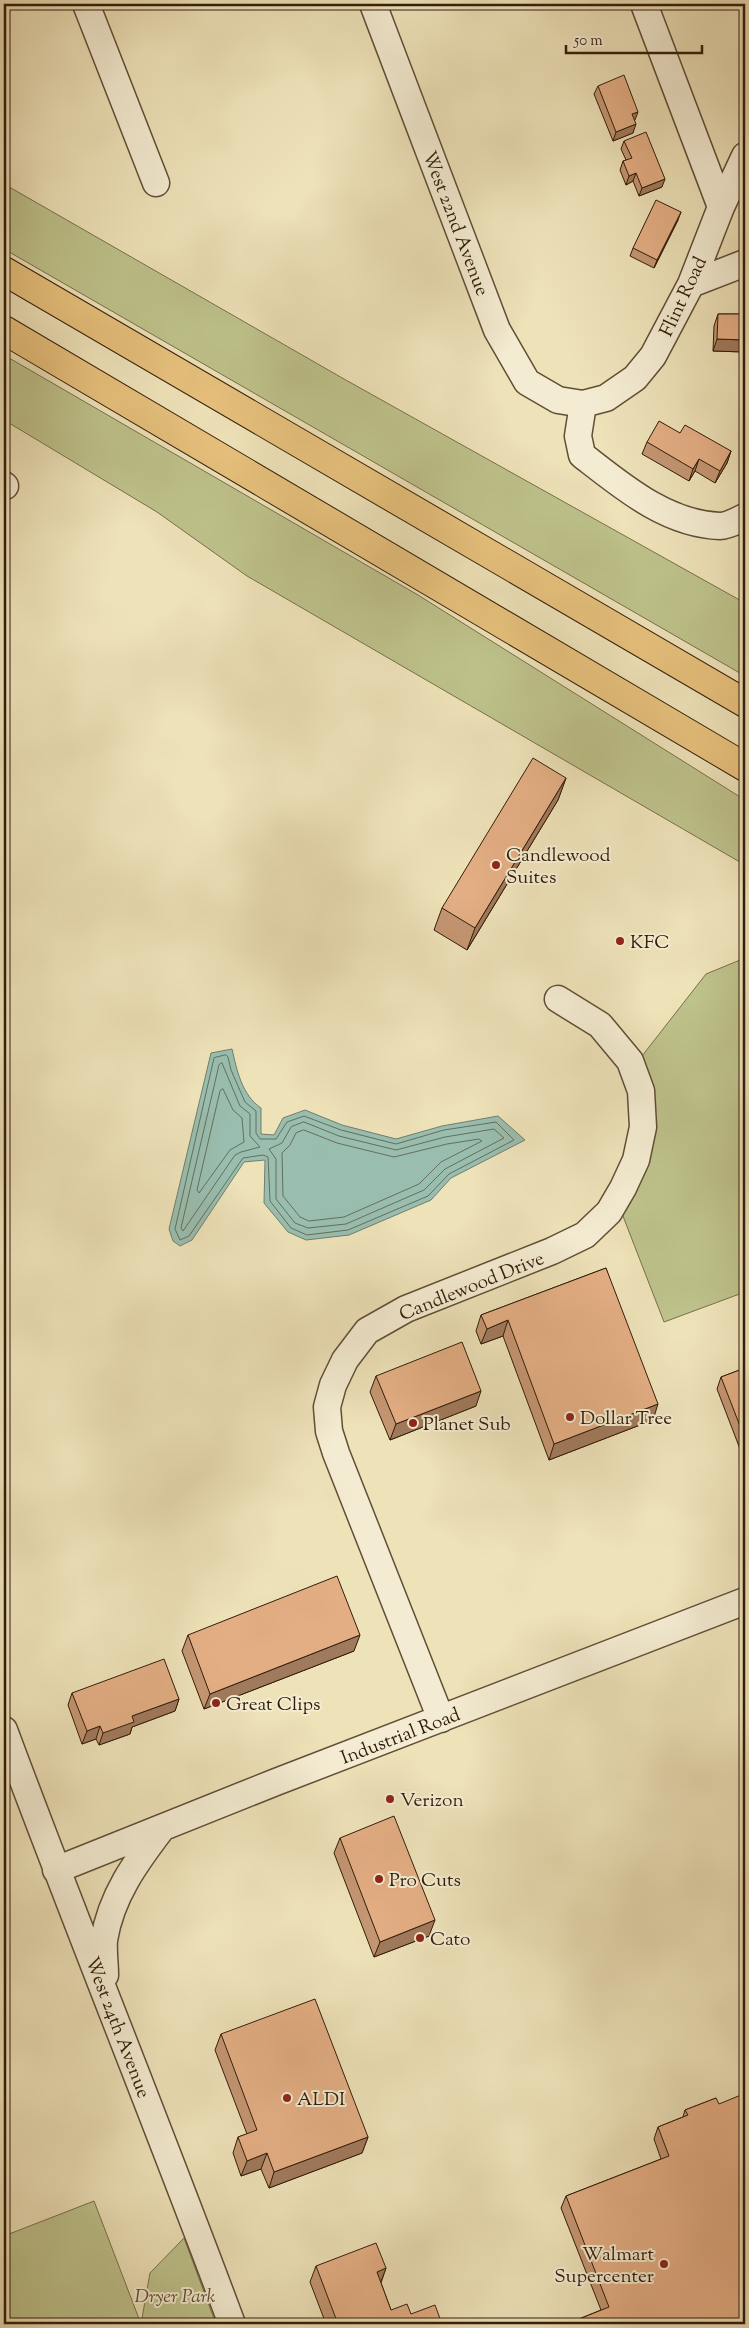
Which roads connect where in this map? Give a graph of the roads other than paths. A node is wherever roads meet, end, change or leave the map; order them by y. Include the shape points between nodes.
1 (86, 4) edge
2 (373, 4) edge
3 (644, 4) edge
4 (745, 156) edge
5 (156, 182) dead end
6 (721, 207) junction
7 (745, 263) edge
8 (4, 271) edge
9 (691, 284) junction
10 (4, 330) edge
11 (583, 404) junction
12 (745, 518) edge
13 (745, 703) edge
14 (657, 716) junction
15 (745, 767) edge
16 (745, 786) edge
17 (558, 999) dead end
18 (745, 1600) edge
19 (441, 1719) junction
20 (4, 1730) edge
21 (162, 1828) junction
22 (56, 1870) junction
23 (105, 1990) junction
24 (232, 2324) edge

1 - 5 street
2 - 11 street, West 22nd Avenue via 497,330 526,382 558,400
3 - 6 street
4 - 6 street, Flint Road
6 - 9 street, Flint Road
7 - 9 street
8 - 13 highway
9 - 11 street, Flint Road via 653,356 635,378 606,398
10 - 14 highway
11 - 12 street via 578,436 582,455 633,494 683,520 722,526
14 - 15 highway
14 - 16 highway via 713,765
17 - 19 street, Candlewood Drive via 600,1025 630,1061 641,1091 643,1127 636,1160 623,1188 609,1212 585,1235 428,1299 367,1331 344,1360 327,1407 329,1431 336,1453
18 - 19 street, Industrial Road
19 - 21 street, Industrial Road
20 - 22 street, West 24th Avenue
21 - 22 street, Industrial Road
21 - 23 street via 130,1871 114,1903 104,1940
22 - 23 street, West 24th Avenue
23 - 24 street, West 24th Avenue

